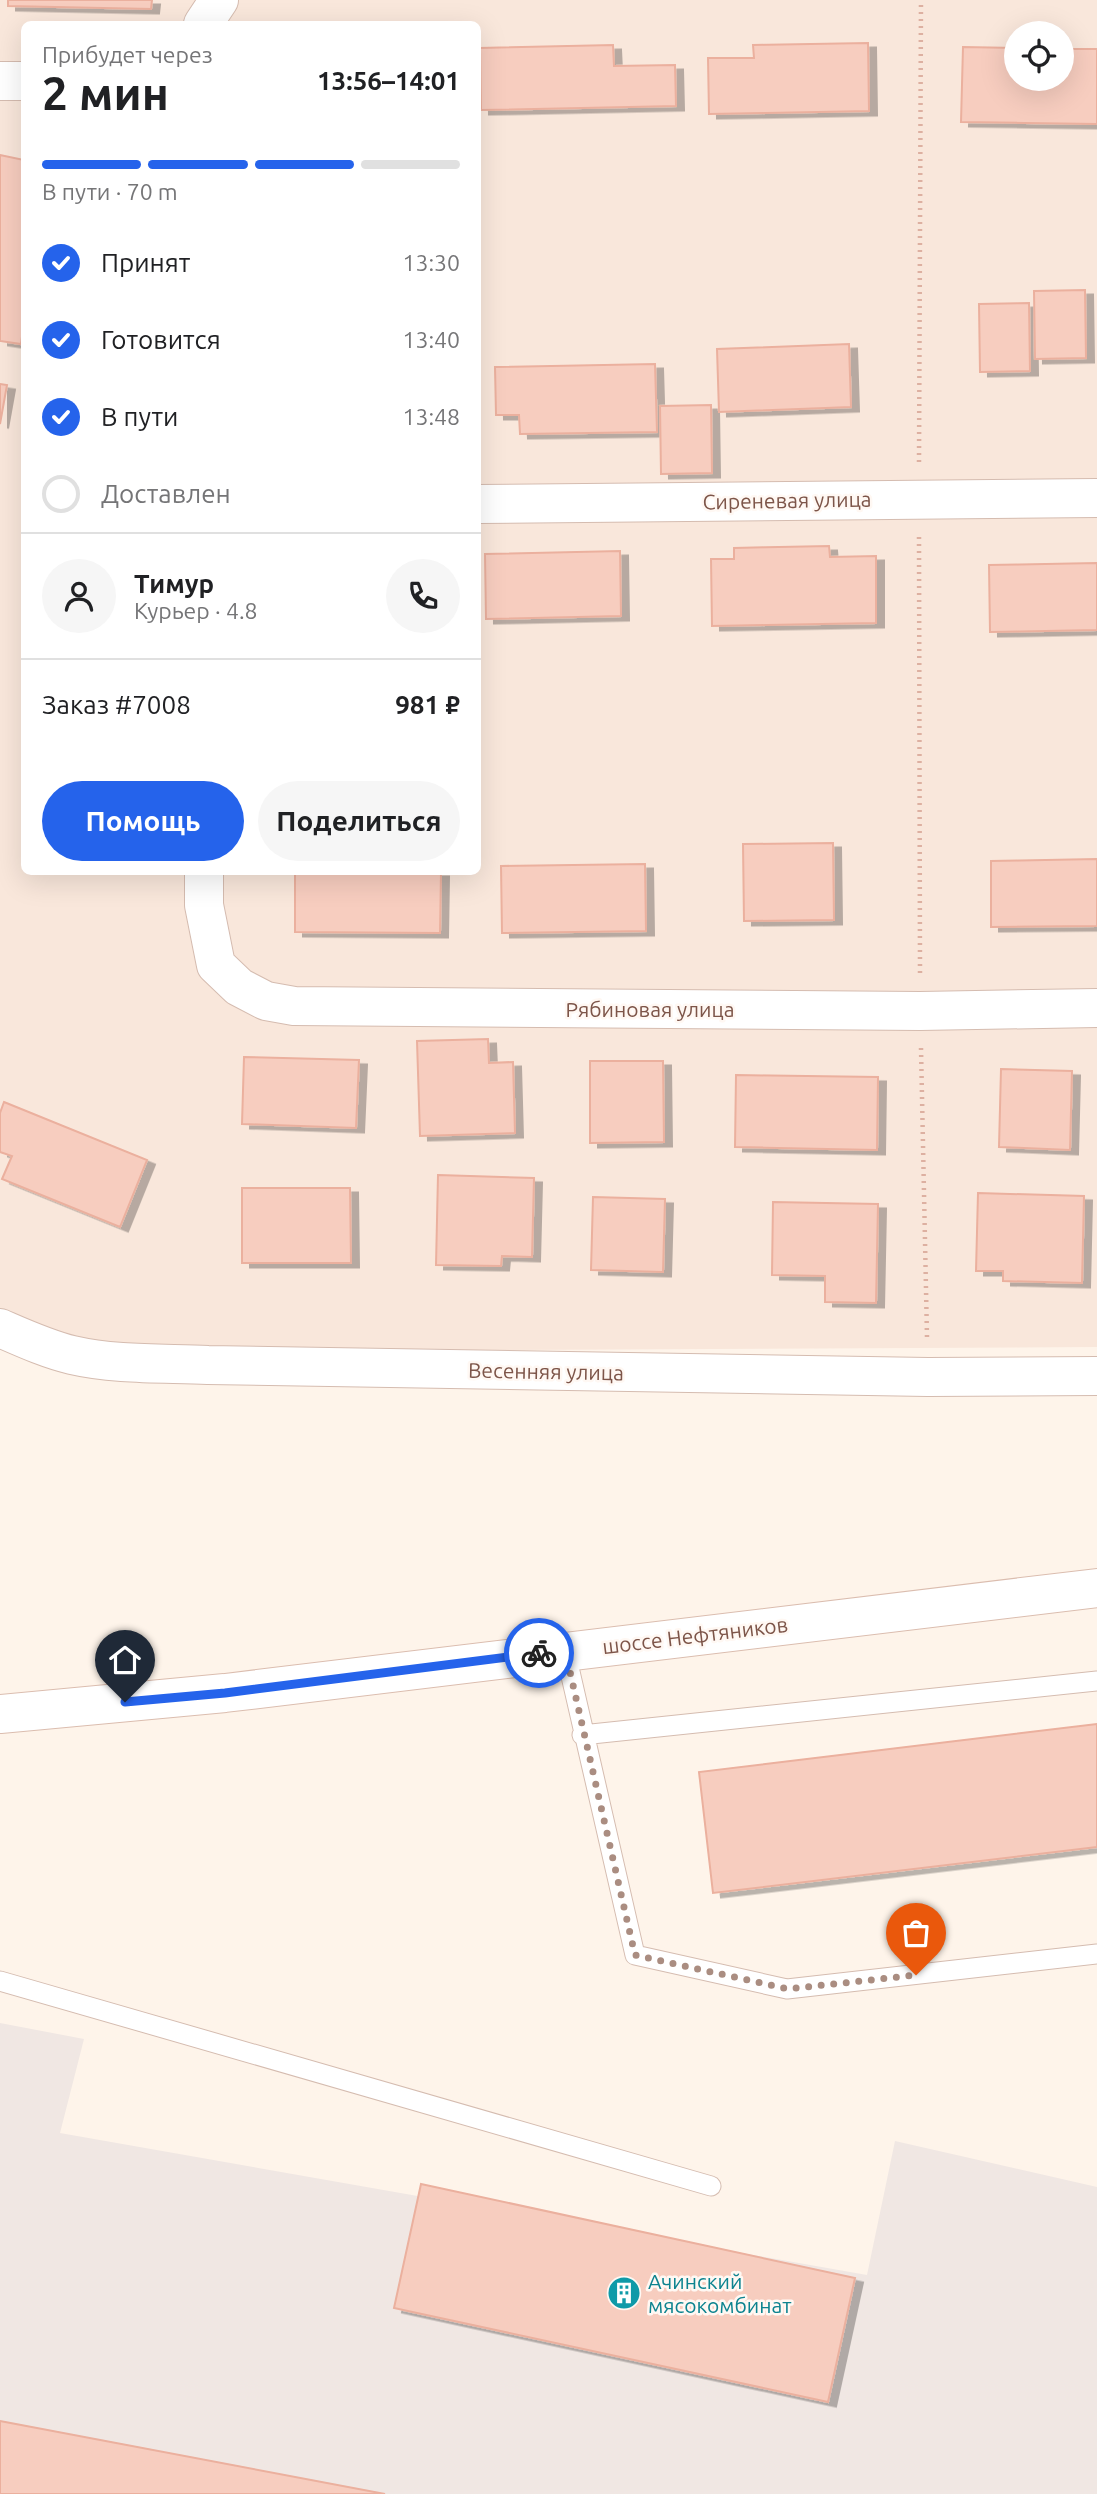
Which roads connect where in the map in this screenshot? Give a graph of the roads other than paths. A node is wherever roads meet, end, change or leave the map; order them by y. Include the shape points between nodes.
1 (0, 80) edge
2 (21, 81) edge
3 (1097, 498) edge
4 (481, 504) edge
5 (204, 875) edge
6 (1097, 1008) edge
7 (0, 1328) edge
8 (1097, 1376) edge
9 (1097, 1588) edge
10 (565, 1650) junction
11 (1097, 1681) edge
12 (0, 1714) edge
13 (582, 1735) junction
14 (1097, 1954) edge
15 (0, 1981) edge
16 (711, 2186) dead end

1 - 2 street
3 - 4 street, Сиреневая улица
5 - 6 street, Рябиновая улица via 204,905 216,965 239,987 266,1001 294,1006
7 - 8 street, Весенняя улица via 72,1355 208,1365
9 - 10 street, шоссе Нефтяников
10 - 12 street, шоссе Нефтяников via 225,1693
10 - 13 lane
11 - 13 lane
13 - 14 lane via 635,1955 788,1989
15 - 16 lane

